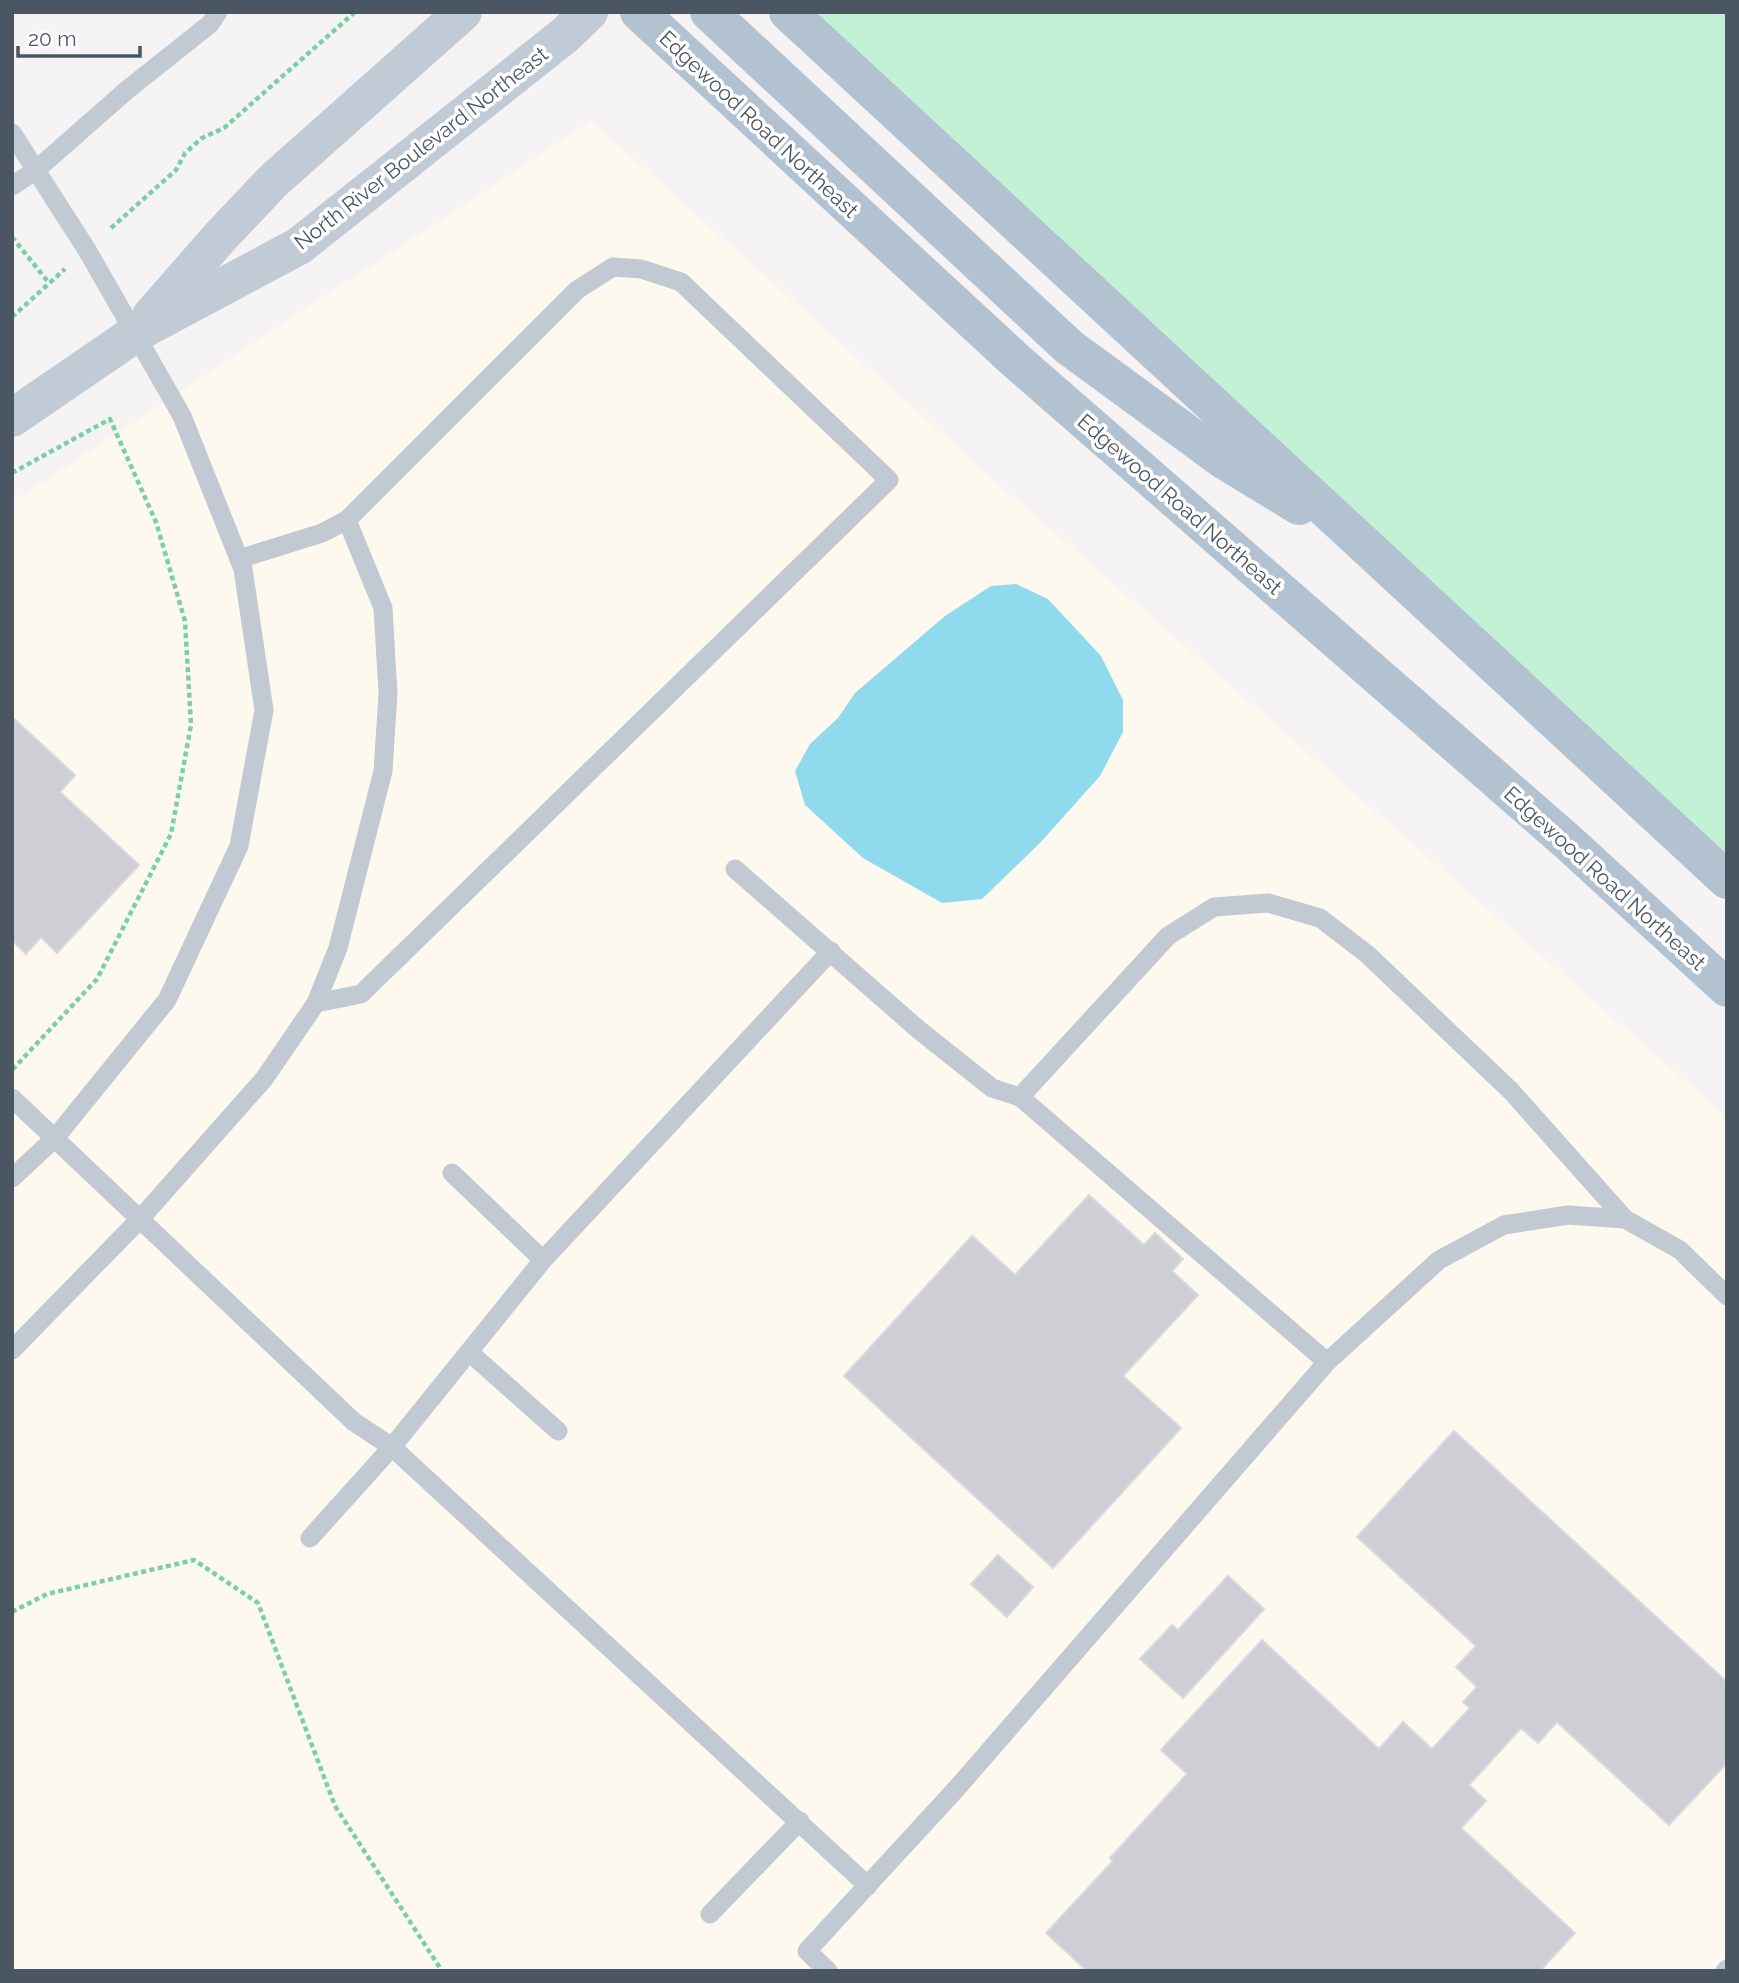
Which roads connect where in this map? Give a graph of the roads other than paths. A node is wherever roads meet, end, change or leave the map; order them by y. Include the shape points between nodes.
1 (218, 12) edge
2 (463, 12) edge
3 (589, 12) edge
4 (639, 12) edge
5 (709, 12) edge
6 (788, 12) edge
7 (12, 133) edge
8 (36, 170) junction
9 (12, 186) edge
10 (136, 333) junction
11 (12, 418) edge
12 (347, 520) junction
13 (1375, 554) junction
14 (239, 559) junction
15 (735, 869) dead end
16 (1727, 880) edge
17 (831, 951) junction
18 (1727, 988) edge
19 (316, 1003) junction
20 (1020, 1097) junction
21 (12, 1098) edge
22 (55, 1138) junction
23 (452, 1173) dead end
24 (12, 1178) edge
25 (140, 1219) junction
26 (1625, 1219) junction
27 (543, 1260) junction
28 (1727, 1296) edge
29 (12, 1350) edge
30 (469, 1352) junction
31 (1327, 1362) junction
32 (558, 1431) dead end
33 (392, 1447) junction
34 (310, 1538) dead end
35 (800, 1821) junction
36 (868, 1886) junction
37 (710, 1914) dead end
38 (828, 1971) edge

1 - 8 lane via 210,24
2 - 10 street, North River Boulevard Northeast via 273,181
3 - 10 street, North River Boulevard Northeast via 299,246
4 - 18 main road, Edgewood Road Northeast via 1014,359 1569,843
5 - 13 main road via 1069,347 1222,459
6 - 13 main road
7 - 8 lane
8 - 9 lane
8 - 10 lane
10 - 11 street, North River Boulevard Northeast
10 - 14 lane via 182,416
12 - 14 lane via 322,533
12 - 19 lane via 383,608 386,733 383,771 338,948
12 - 19 lane via 577,290 613,267 641,268 681,282 889,480 361,994
13 - 16 main road
14 - 22 lane via 264,710 239,846 167,1000
15 - 17 lane
17 - 20 lane via 992,1088
17 - 27 lane
19 - 25 lane via 264,1079
20 - 26 lane via 1168,936 1214,907 1268,903 1320,918 1367,954 1511,1091
20 - 31 lane
21 - 22 lane
22 - 24 lane
22 - 25 lane
23 - 27 lane
25 - 29 lane
25 - 33 lane via 354,1422
26 - 28 lane via 1679,1250
26 - 31 lane via 1568,1215 1504,1225 1439,1260
27 - 30 lane
30 - 32 lane
30 - 33 lane
31 - 36 lane
33 - 34 lane
33 - 35 lane
35 - 36 lane
35 - 37 lane
36 - 38 lane via 807,1951

